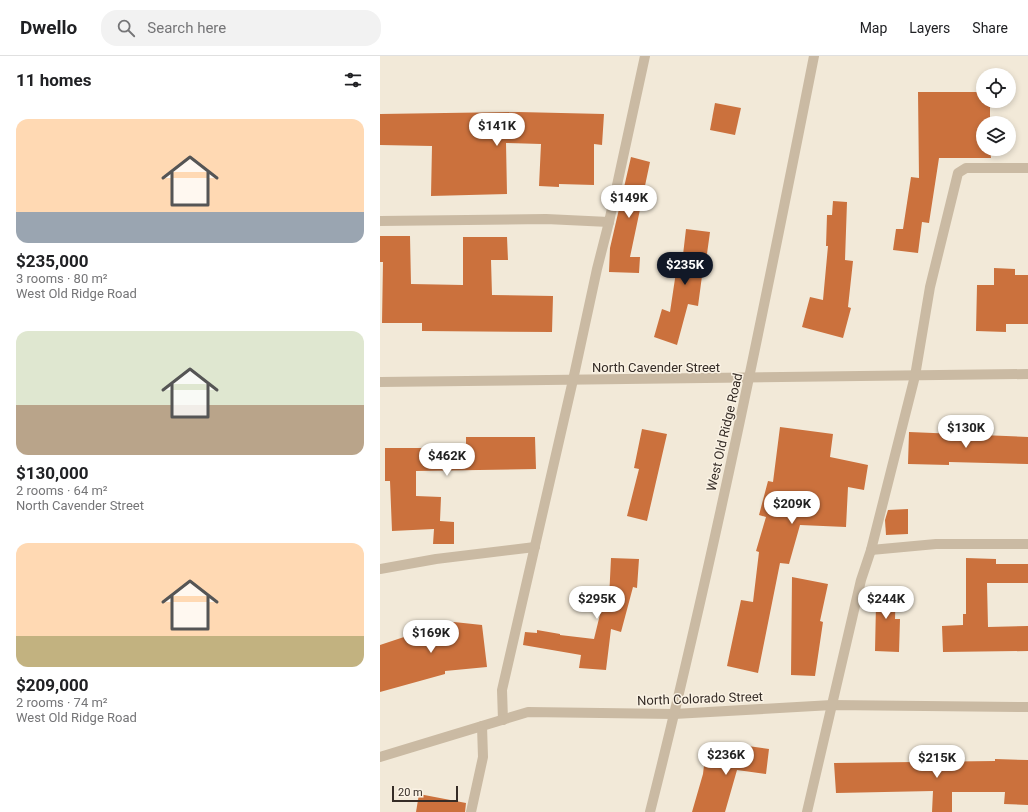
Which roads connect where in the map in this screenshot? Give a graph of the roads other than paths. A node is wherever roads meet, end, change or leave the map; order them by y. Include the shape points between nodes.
1 (645, 56) edge
2 (814, 56) edge
3 (1028, 168) edge
4 (380, 221) edge
5 (609, 222) junction
6 (1028, 374) edge
7 (915, 376) junction
8 (750, 379) junction
9 (573, 380) junction
10 (380, 382) edge
11 (1028, 544) edge
12 (535, 547) junction
13 (871, 550) junction
14 (380, 568) edge
15 (832, 705) junction
16 (1028, 706) edge
17 (674, 714) junction
18 (503, 720) junction
19 (482, 726) junction
20 (380, 757) edge
21 (471, 812) edge
22 (650, 812) edge
23 (807, 812) edge

1 - 5 street
2 - 8 street, West Old Ridge Road
3 - 7 street via 966,168 958,173 930,287
4 - 5 street via 546,219
5 - 9 street
6 - 7 street, North Cavender Street
7 - 8 street, North Cavender Street
7 - 13 street
8 - 9 street, North Cavender Street
8 - 17 street, West Old Ridge Road
9 - 10 street, North Cavender Street
9 - 12 street
11 - 13 street via 936,544
12 - 14 street
12 - 18 street via 502,690
13 - 15 street via 861,580
15 - 16 street, North Colorado Street
15 - 17 street, North Colorado Street
15 - 23 street
17 - 18 street, North Colorado Street via 528,712
17 - 22 street, West Old Ridge Road
18 - 19 street, North Colorado Street
19 - 20 street, North Colorado Street
19 - 21 street via 483,757

